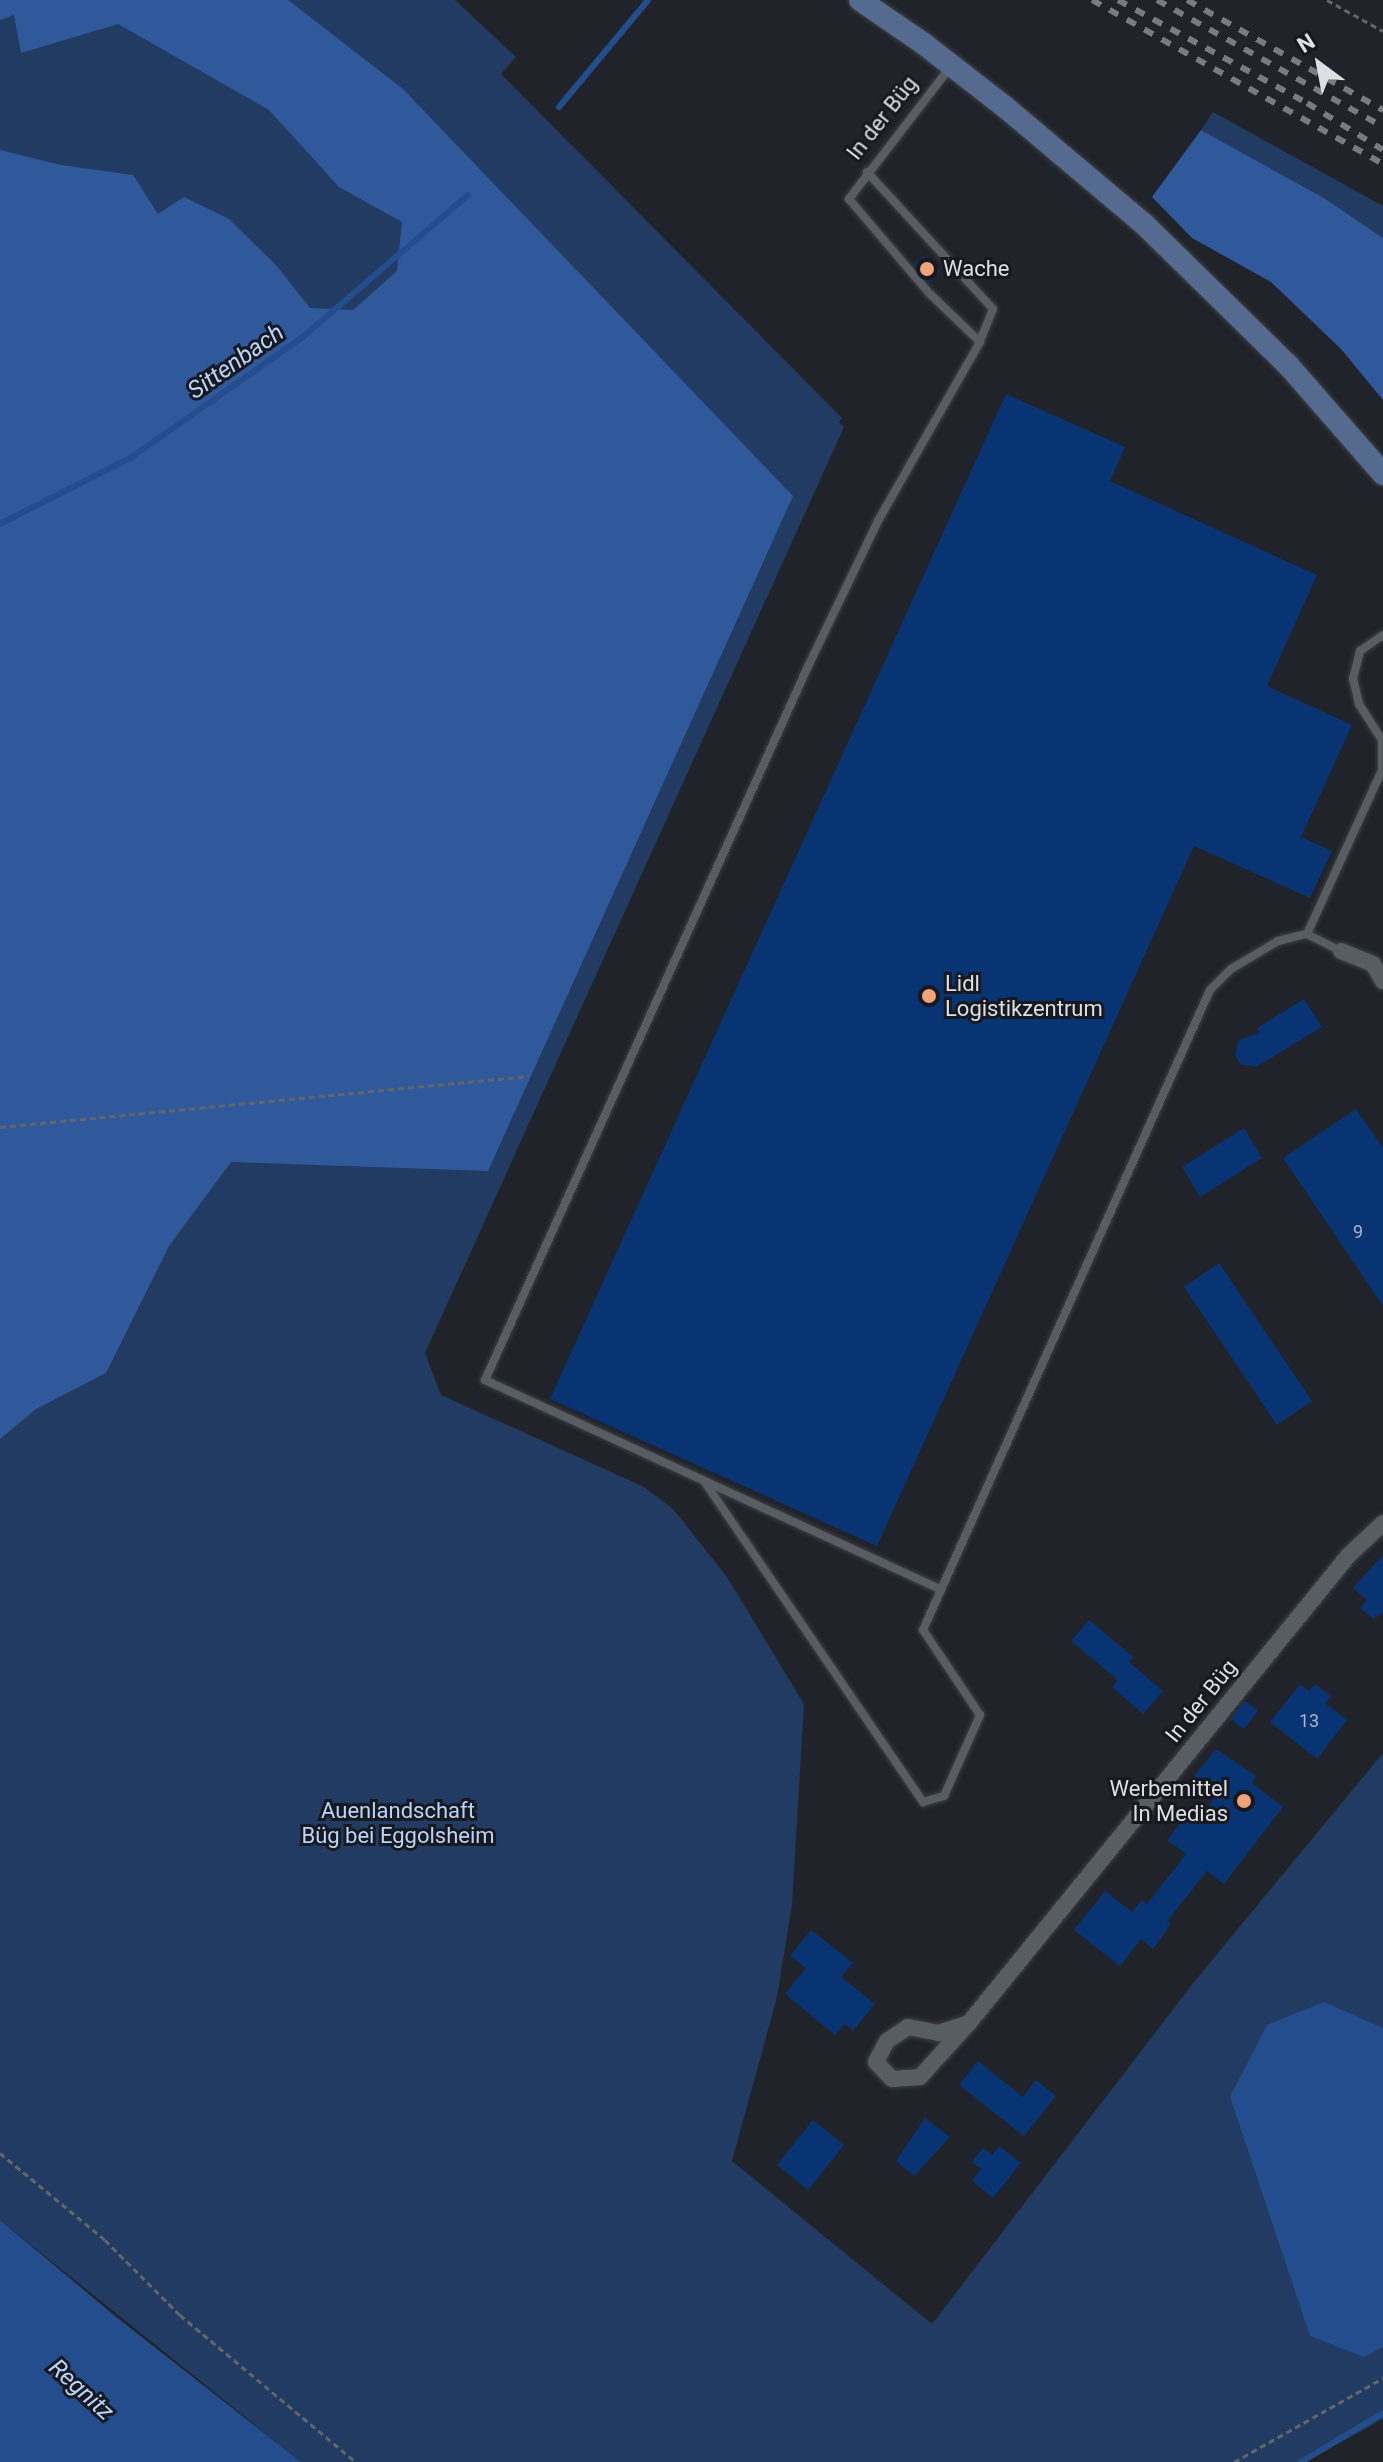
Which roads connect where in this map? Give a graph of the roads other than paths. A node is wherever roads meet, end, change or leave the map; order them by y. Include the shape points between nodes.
1 (860, 0) edge
2 (951, 66) junction
3 (867, 172) junction
4 (980, 342) junction
5 (1383, 474) edge
6 (1383, 635) edge
7 (1383, 768) edge
8 (1307, 934) junction
9 (1341, 951) joint
10 (1383, 981) edge
11 (703, 1481) junction
12 (1383, 1523) edge
13 (940, 1589) junction
14 (969, 2023) junction

1 - 2 main road
2 - 3 lane, In der Büg
2 - 5 main road via 1082,170 1199,274
3 - 4 lane via 993,309
3 - 4 lane, In der Büg via 849,199 929,293
4 - 11 lane via 878,521 805,673 485,1380
6 - 7 lane via 1360,651 1353,679 1359,704 1382,740
7 - 8 lane
8 - 9 lane
8 - 13 lane via 1251,955 1210,990
9 - 10 street via 1373,964
11 - 13 lane
11 - 13 lane via 923,1802 944,1796 980,1715 923,1630
12 - 14 street, In der Büg via 1348,1556
14 - 14 street, In der Büg via 920,2077 892,2079 876,2062 887,2041 908,2027 939,2033

